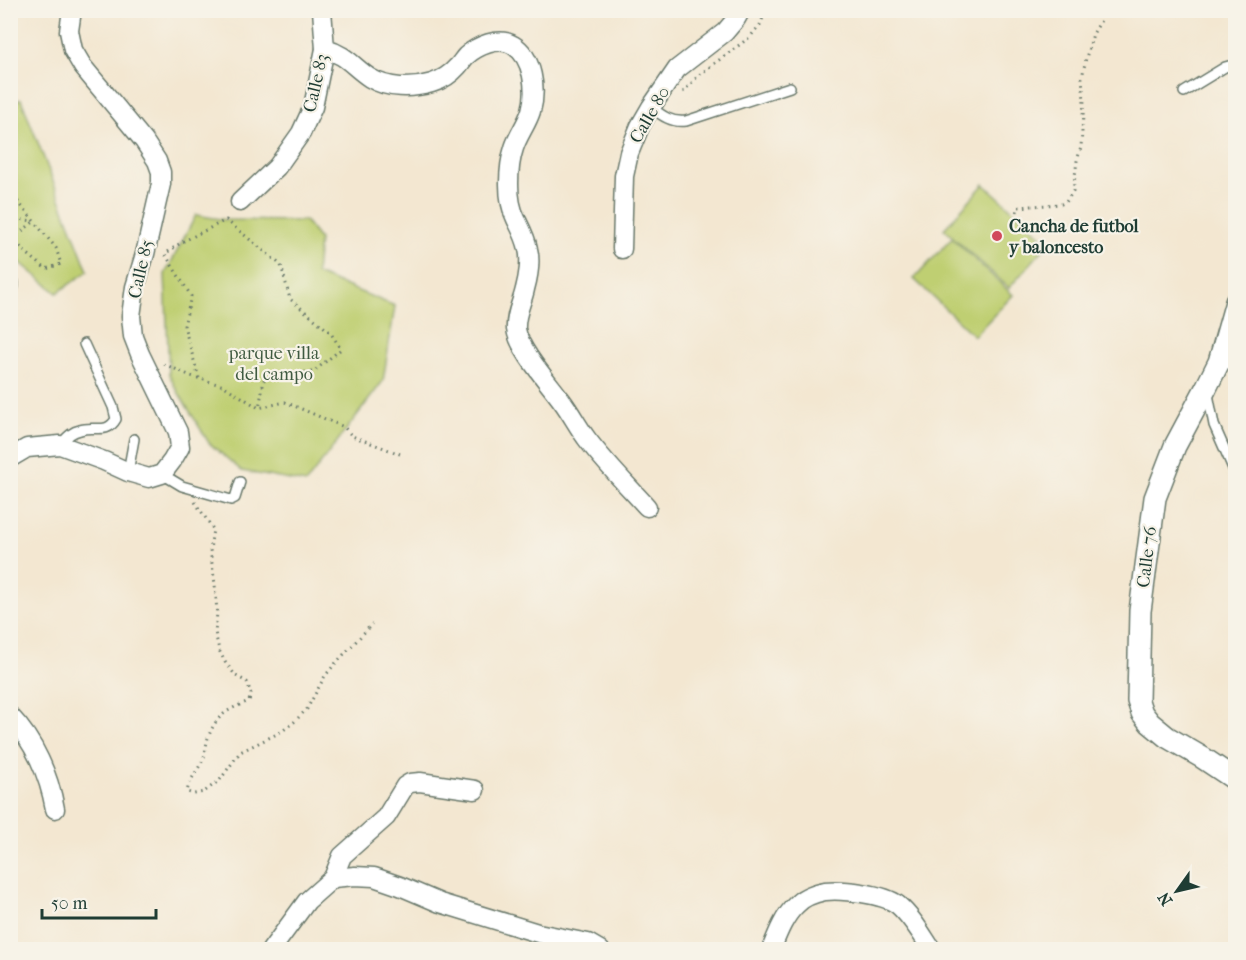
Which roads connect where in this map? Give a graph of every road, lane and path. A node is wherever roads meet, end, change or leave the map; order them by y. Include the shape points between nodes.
1 (72, 10) edge
2 (322, 10) edge
3 (741, 10) edge
4 (766, 10) edge
5 (1107, 10) edge
6 (325, 49) junction
7 (1236, 64) edge
8 (790, 87) dead end
9 (1184, 92) dead end
10 (656, 111) junction
11 (10, 192) edge
12 (240, 202) dead end
13 (1017, 212) dead end
14 (10, 218) edge
15 (35, 221) junction
16 (622, 249) dead end
17 (10, 271) edge
18 (10, 296) edge
19 (1236, 302) edge
20 (84, 344) dead end
21 (140, 354) junction
22 (199, 378) junction
23 (1206, 388) junction
24 (259, 408) junction
25 (134, 439) dead end
26 (60, 445) junction
27 (19, 449) edge
28 (400, 454) dead end
29 (10, 458) edge
30 (128, 472) junction
31 (162, 474) junction
32 (1236, 475) edge
33 (240, 482) dead end
34 (182, 486) junction
35 (647, 507) dead end
36 (372, 624) dead end
37 (10, 716) edge
38 (1236, 780) edge
39 (475, 790) dead end
40 (55, 809) dead end
41 (333, 878) junction
42 (271, 950) edge
43 (600, 950) edge
44 (771, 950) edge
45 (932, 950) edge

1 - 21 street, Calle 85 via 69,31 73,50 144,141 161,172 131,316
2 - 6 street, Calle 83
3 - 10 street, Calle 80 via 725,32 677,69
4 - 10 path via 750,38
5 - 13 path via 1093,34 1082,78 1081,147 1071,194 1061,204 1018,207
6 - 12 street, Calle 83 via 313,107 301,133 277,167
6 - 35 street via 342,55 372,79 406,87 441,80 466,56 492,42 513,45 522,55 529,65 533,102 514,148 509,173 512,207 529,250 525,290 516,319 518,336 586,438
7 - 9 lane
8 - 10 lane via 686,121 677,122
10 - 16 street, Calle 80 via 640,126 629,153 624,176
11 - 15 path
14 - 15 path
15 - 15 path via 56,248 61,264 45,269 13,238
17 - 18 lane via 15,281
19 - 23 street, Calle 76 via 1219,362
20 - 26 lane via 116,418 107,429 80,429
21 - 22 path
21 - 31 street, Calle 85 via 178,432 180,447
22 - 24 path via 224,386
22 - 24 path via 184,326 191,296 165,254 226,220 281,265 290,300 330,332 341,349 313,372 286,373 264,380
23 - 32 lane via 1214,425
23 - 38 street, Calle 76 via 1174,446 1155,498 1140,611 1138,701 1150,723 1167,737
24 - 28 path via 285,402 344,427 352,436
25 - 30 lane
26 - 27 street
26 - 30 street
27 - 29 street
30 - 31 street via 149,477
31 - 34 lane
33 - 34 lane via 236,498 231,500
34 - 36 path via 213,529 210,550 219,650 236,676 247,682 251,694 249,701 215,721 187,792 204,792 220,780 240,752 294,722 307,709 325,676
37 - 40 street via 42,765
39 - 41 street via 420,782 405,786 386,817 342,856
41 - 42 street via 307,901
41 - 43 street via 374,877 440,903 538,933 588,943
44 - 45 street via 796,904 826,891 866,893 896,903

